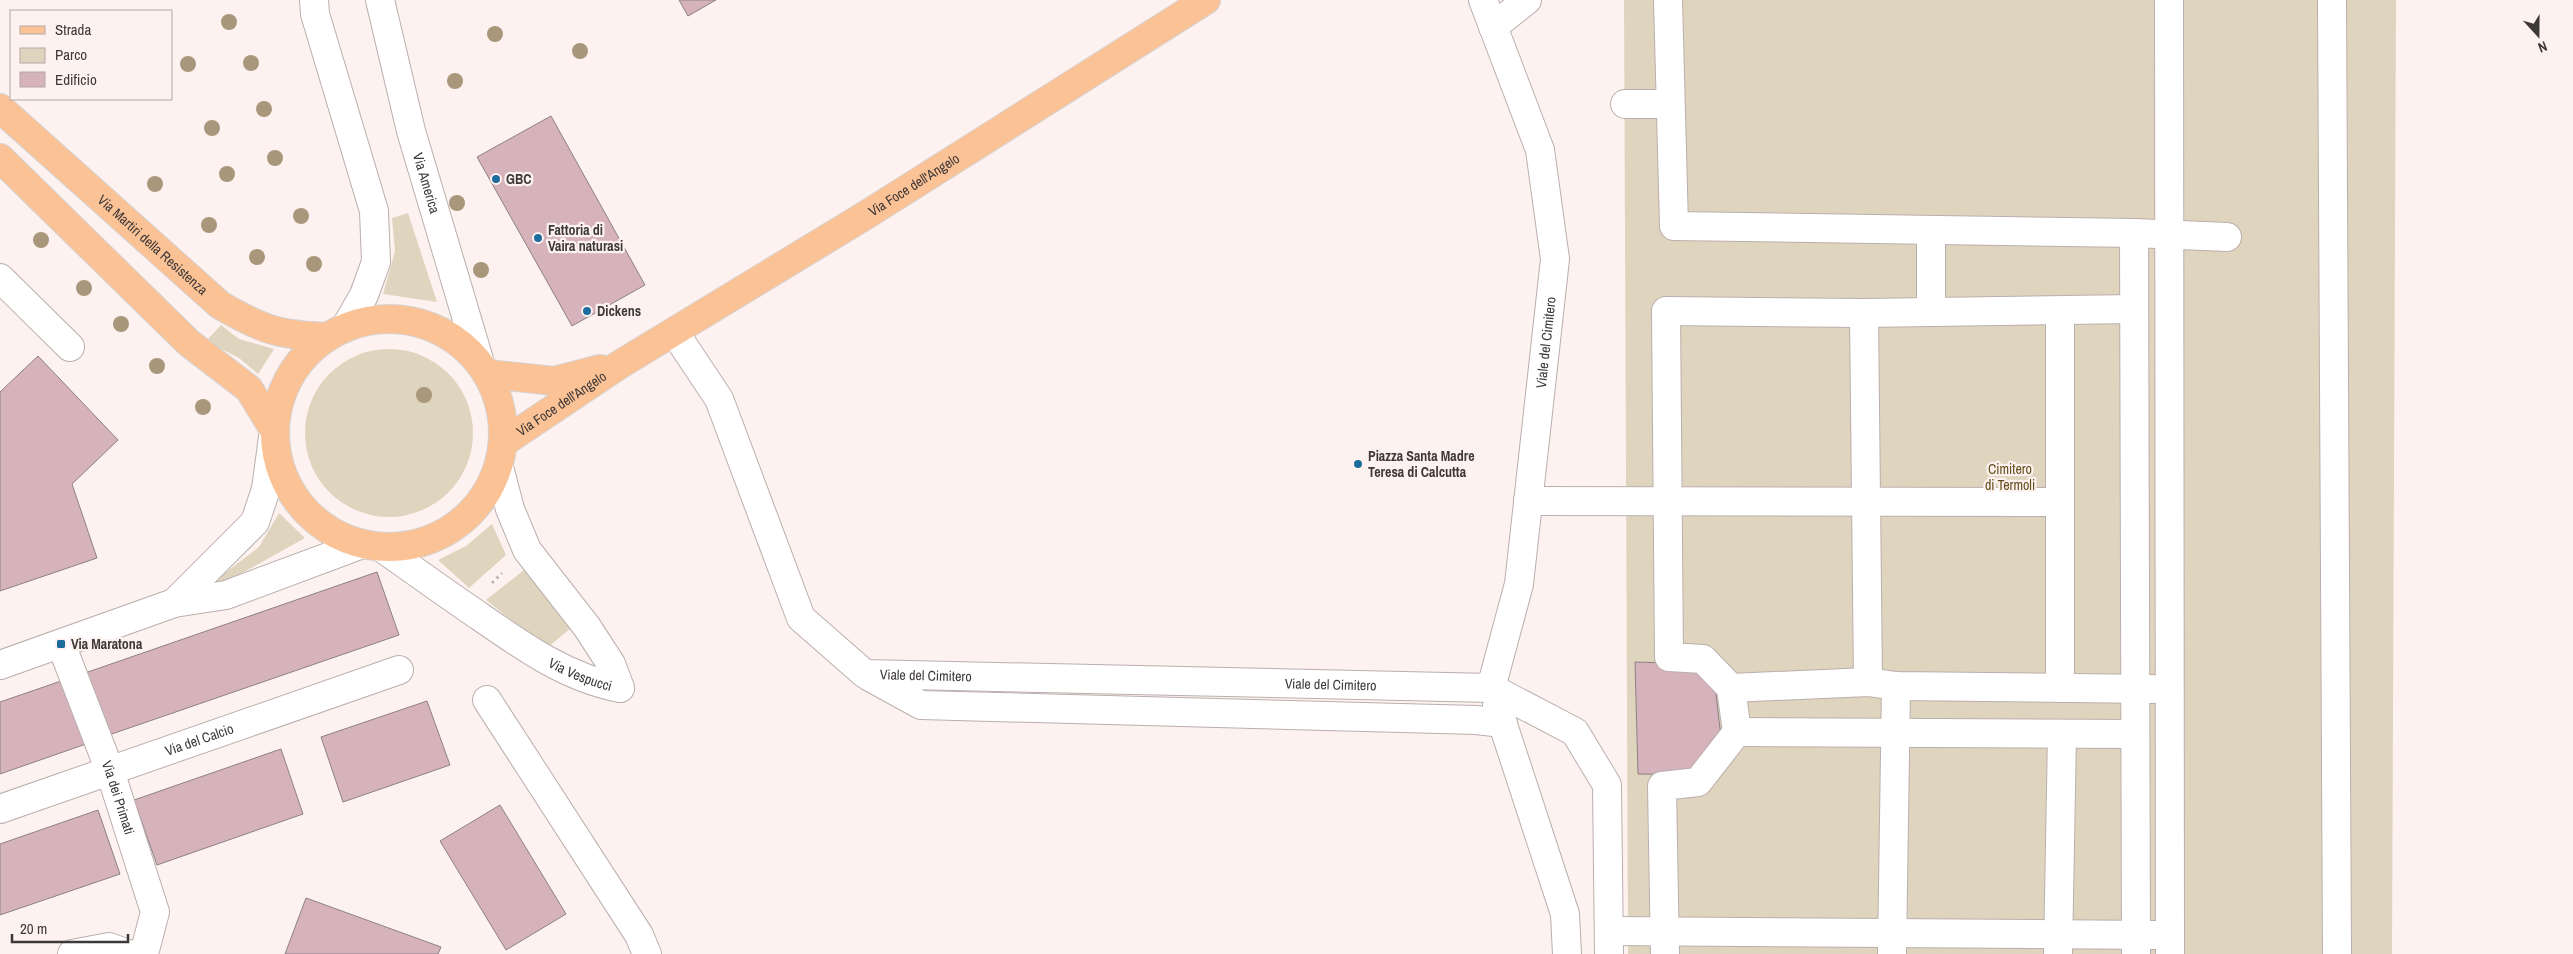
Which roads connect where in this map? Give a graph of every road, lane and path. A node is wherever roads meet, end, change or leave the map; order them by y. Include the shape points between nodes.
1 (314, 0) edge
2 (380, 0) edge
3 (1206, 0) edge
4 (1483, 0) edge
5 (1527, 0) edge
6 (1668, 0) edge
7 (2169, 0) edge
8 (2332, 0) edge
9 (1493, 27) junction
10 (1625, 104) dead end
11 (1670, 104) junction
12 (0, 108) edge
13 (0, 158) edge
14 (1932, 230) junction
15 (2134, 233) junction
16 (2170, 236) junction
17 (2227, 237) dead end
18 (0, 278) edge
19 (2134, 309) junction
20 (2060, 311) junction
21 (1864, 312) junction
22 (1931, 312) junction
23 (336, 332) junction
24 (675, 333) junction
25 (70, 347) dead end
26 (619, 365) junction
27 (484, 368) junction
28 (274, 430) junction
29 (501, 455) junction
30 (1528, 501) junction
31 (1868, 502) junction
32 (2060, 502) junction
33 (1668, 503) junction
34 (371, 546) junction
35 (527, 550) junction
36 (174, 602) junction
37 (466, 607) junction
38 (61, 644) junction
39 (0, 665) edge
40 (398, 670) dead end
41 (864, 674) junction
42 (1868, 682) junction
43 (1896, 686) junction
44 (1491, 688) junction
45 (1731, 688) junction
46 (2060, 688) junction
47 (2135, 689) junction
48 (2170, 690) junction
49 (486, 700) dead end
50 (1503, 723) junction
51 (1737, 732) junction
52 (1895, 733) junction
53 (2062, 734) junction
54 (2135, 734) junction
55 (110, 771) junction
56 (0, 809) edge
57 (1665, 942) edge
58 (1609, 943) edge
59 (1892, 943) edge
60 (2058, 944) edge
61 (2136, 945) edge
62 (2170, 945) edge
63 (72, 954) edge
64 (128, 954) edge
65 (144, 954) edge
66 (647, 954) edge
67 (1567, 954) edge
68 (2337, 954) edge

1 - 23 street via 315,14 374,211 376,262 364,295
2 - 27 street, Via America via 411,131
3 - 24 main road, Via Foce dell'Angelo
4 - 9 street, Viale del Cimitero
5 - 9 street
6 - 11 street
7 - 16 street
8 - 68 street
9 - 30 street, Viale del Cimitero via 1540,150 1555,259
10 - 11 street
11 - 14 street via 1674,226
12 - 23 main road, Via Martiri della Resistenza via 220,305 255,326 288,335
13 - 28 main road, Via Martiri della Resistenza via 189,343 249,389
14 - 15 street
14 - 22 street
15 - 16 street
15 - 19 street
16 - 17 street
16 - 48 street
18 - 25 street
19 - 20 street
19 - 47 street
20 - 22 street
20 - 32 street
21 - 22 street
21 - 31 street
21 - 33 street via 1666,311
23 - 27 main road, Via Martiri della Resistenza via 381,319 422,323 459,342
23 - 28 main road, Via Martiri della Resistenza via 311,349 298,364 281,396
24 - 26 main road, Via Foce dell'Angelo
24 - 41 street, Viale del Cimitero via 719,399 800,618
26 - 27 main road, Via Foce dell'Angelo via 554,380
26 - 29 main road, Via Foce dell'Angelo
27 - 29 main road, Via Martiri della Resistenza via 501,409
28 - 34 main road, Via Martiri della Resistenza via 281,473 291,494 319,525 338,536
28 - 36 street via 266,489 255,522
29 - 34 main road, Via Martiri della Resistenza via 491,487 479,505 453,529 413,545
29 - 35 street, Via Vespucci via 510,510
30 - 33 street
30 - 44 street, Viale del Cimitero via 1519,584
31 - 32 street
31 - 33 street
31 - 42 street
32 - 46 street
33 - 45 street via 1669,657 1704,659
34 - 36 street via 226,595
34 - 37 street, Via Vespucci
35 - 37 path
35 - 37 street, Via Vespucci via 587,627 611,664 620,688 595,683 561,668 522,646
36 - 38 street
38 - 39 street
38 - 55 street, Via dei Primati
40 - 55 street, Via del Calcio
41 - 44 street, Viale del Cimitero
41 - 50 street via 921,705
42 - 43 street
42 - 45 street
43 - 46 street
43 - 52 street
44 - 50 street
44 - 58 street via 1575,732 1607,785
45 - 51 street
46 - 47 street
47 - 48 street
47 - 54 street
48 - 62 street
49 - 66 street via 639,935
50 - 67 street via 1565,914
51 - 52 street
51 - 57 street via 1698,782 1662,786
52 - 53 street
52 - 59 street
53 - 54 street
53 - 60 street
54 - 61 street
55 - 56 street, Via del Calcio
55 - 65 street, Via dei Primati via 154,912
57 - 58 street
57 - 59 street
59 - 60 street
60 - 61 street
61 - 62 street
63 - 64 street via 109,947

